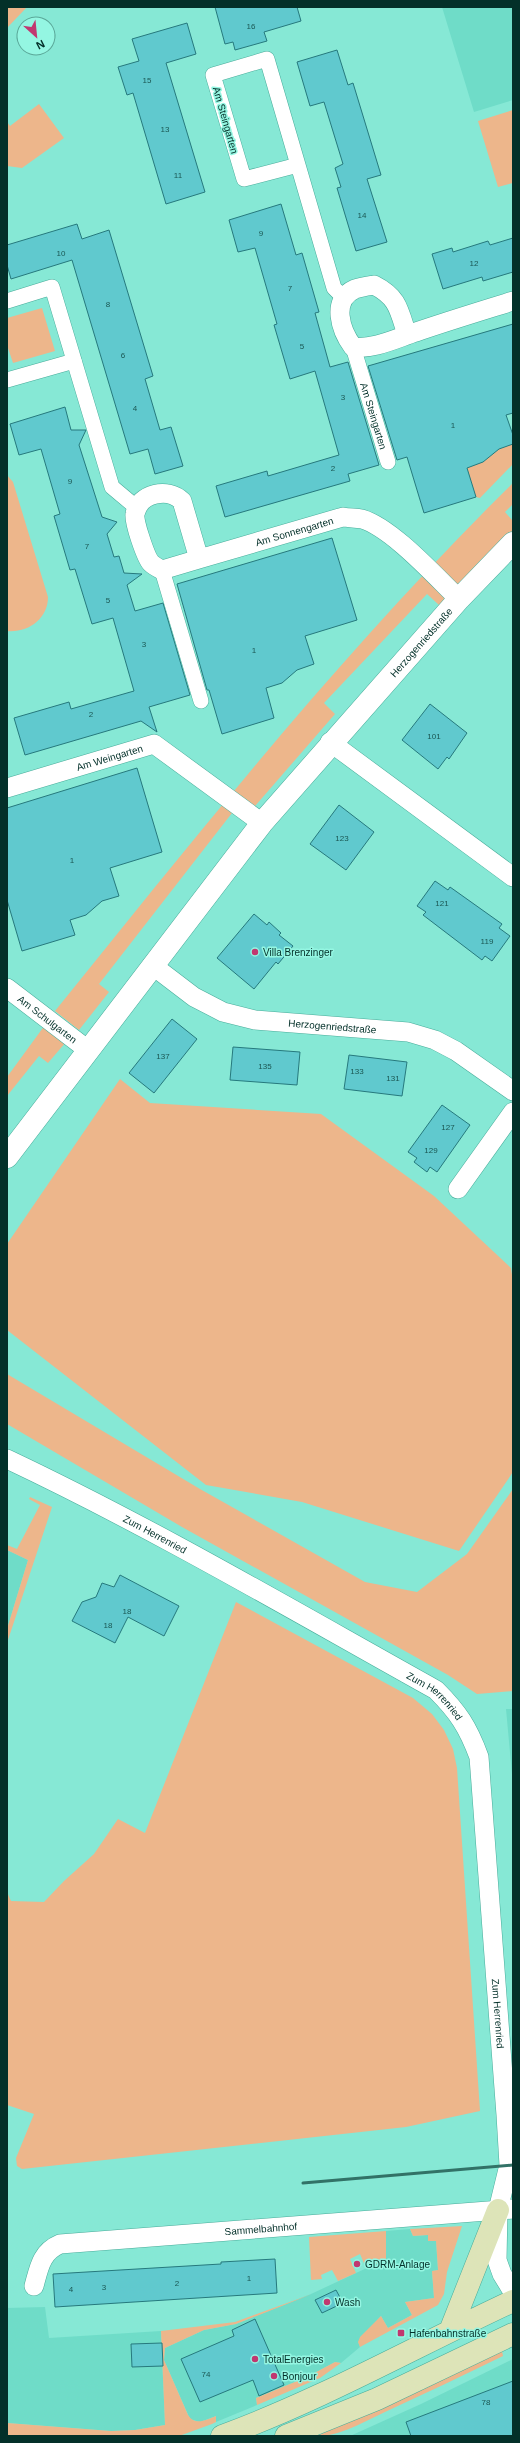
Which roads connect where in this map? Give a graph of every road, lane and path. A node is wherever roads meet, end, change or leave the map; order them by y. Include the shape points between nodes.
1 (298, 164) junction
2 (344, 298) junction
3 (7, 301) edge
4 (513, 301) edge
5 (407, 334) junction
6 (353, 347) junction
7 (74, 360) junction
8 (7, 380) edge
9 (388, 462) dead end
10 (137, 508) junction
11 (513, 543) edge
12 (199, 559) junction
13 (162, 570) junction
14 (459, 599) junction
15 (202, 701) dead end
16 (330, 742) junction
17 (7, 788) edge
18 (262, 822) junction
19 (513, 877) edge
20 (152, 965) junction
21 (7, 988) edge
22 (88, 1050) junction
23 (513, 1091) edge
24 (513, 1112) edge
25 (7, 1157) edge
26 (458, 1189) dead end
27 (7, 1459) edge
28 (511, 2175) edge
29 (505, 2209) edge
30 (34, 2286) dead end
31 (513, 2292) edge
32 (513, 2301) edge
33 (450, 2331) junction
34 (513, 2334) edge
35 (222, 2436) edge
36 (286, 2436) edge

1 - 1 street, Am Steingarten via 244,179 213,75 267,59
1 - 2 street, Am Steingarten via 334,288
2 - 5 street via 354,290 374,284 385,290 396,300
2 - 6 street, Am Steingarten via 340,319 344,335
3 - 7 street via 52,287
4 - 5 street
5 - 6 street via 363,348
6 - 9 street, Am Steingarten
7 - 8 street
7 - 10 street via 112,488
10 - 12 street via 146,498 164,492 175,494 182,501
10 - 13 street via 134,515 147,557 152,564
11 - 14 street, Herzogenriedstraße
12 - 13 street, Am Sonnengarten
12 - 14 street, Am Sonnengarten via 343,518 361,519 378,527 398,542
13 - 15 street
14 - 16 street, Herzogenriedstraße
16 - 18 street, Herzogenriedstraße
16 - 19 street
17 - 18 street, Am Weingarten via 154,744
18 - 20 street, Herzogenriedstraße
20 - 22 street, Herzogenriedstraße
20 - 23 street, Herzogenriedstraße via 194,997 223,1012 255,1020 408,1032 435,1040 456,1051
21 - 22 street, Am Schulgarten
22 - 25 street, Herzogenriedstraße
24 - 26 street
27 - 28 street, Zum Herrenried via 216,1569 429,1686 457,1711 470,1732 479,1757
28 - 29 street, Zum Herrenried
29 - 30 street, Sammelbahnhof via 60,2244 52,2247 41,2260
29 - 31 street, Zum Herrenried via 497,2260
29 - 33 main road via 480,2250 463,2302
32 - 33 main road
33 - 35 main road via 363,2375
34 - 36 main road via 377,2399

